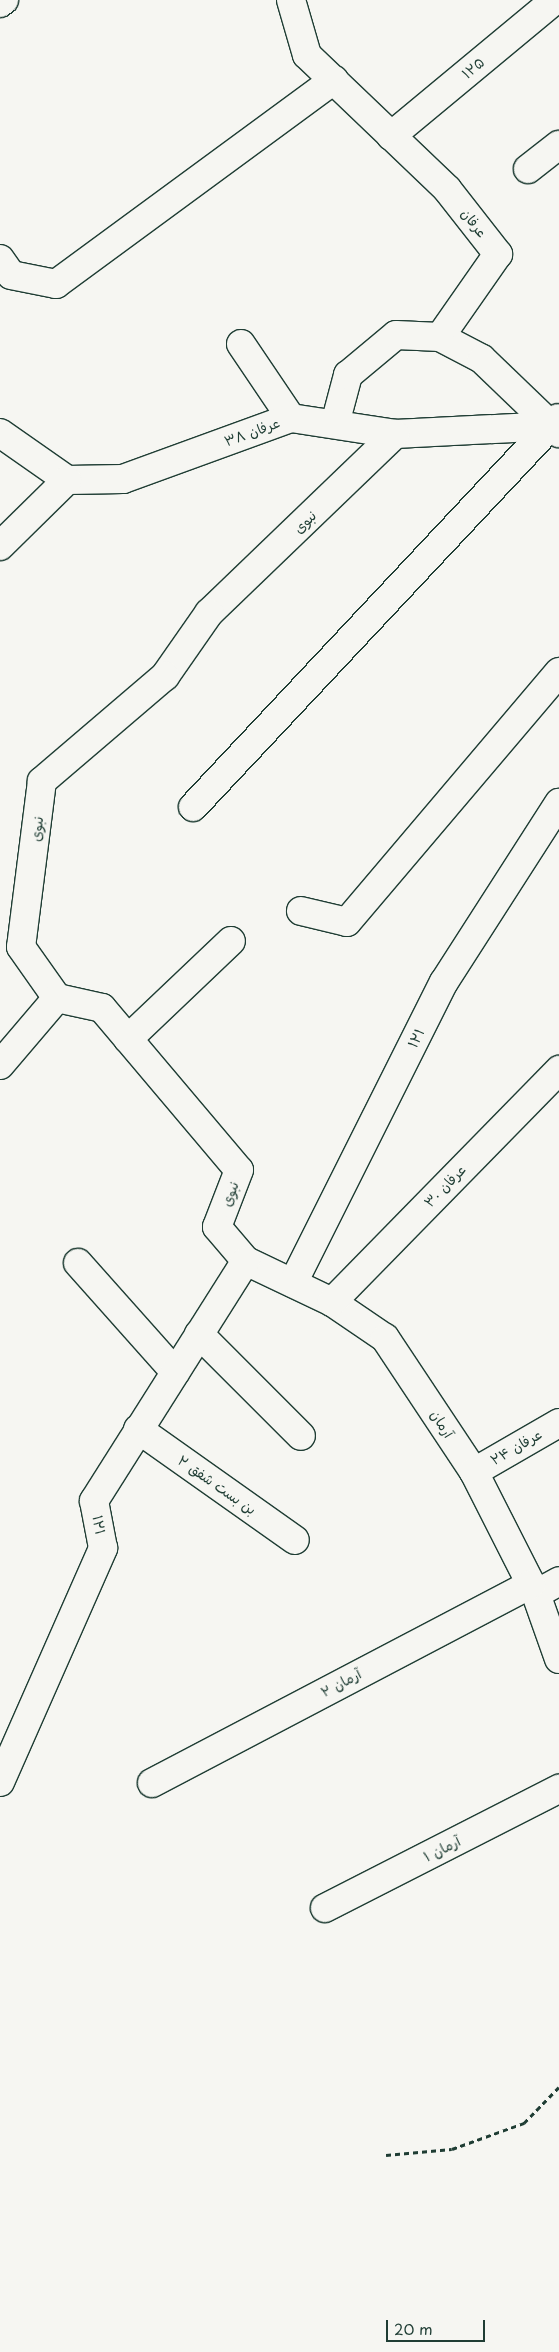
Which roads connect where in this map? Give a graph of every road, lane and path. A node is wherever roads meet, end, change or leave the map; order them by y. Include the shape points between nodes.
1 (4, 0) edge
2 (555, 0) edge
3 (292, 1) edge
4 (0, 3) edge
5 (334, 80) junction
6 (391, 136) junction
7 (559, 145) edge
8 (528, 169) dead end
9 (0, 259) edge
10 (440, 337) junction
11 (241, 344) dead end
12 (291, 418) junction
13 (335, 424) junction
14 (557, 425) edge
15 (0, 433) edge
16 (394, 434) junction
17 (67, 480) junction
18 (0, 546) edge
19 (559, 672) edge
20 (559, 803) edge
21 (193, 807) dead end
22 (300, 911) dead end
23 (231, 942) dead end
24 (57, 998) junction
25 (128, 1038) junction
26 (0, 1065) edge
27 (559, 1070) edge
28 (246, 1261) junction
29 (78, 1263) dead end
30 (293, 1283) junction
31 (332, 1302) junction
32 (199, 1334) junction
33 (175, 1372) junction
34 (559, 1423) edge
35 (138, 1429) junction
36 (301, 1436) dead end
37 (474, 1472) junction
38 (295, 1540) dead end
39 (542, 1586) edge
40 (559, 1660) edge
41 (0, 1781) edge
42 (152, 1782) dead end
43 (559, 1789) edge
44 (325, 1908) dead end
45 (559, 2087) edge
46 (386, 2155) dead end

1 - 4 street
2 - 6 street, ۱۲۵
3 - 5 street, عرفان via 307,55
5 - 6 street, عرفان
5 - 9 street via 56,284 11,275
6 - 10 street, عرفان via 447,189 498,254
7 - 8 street
10 - 13 street via 396,335 348,375
10 - 14 street via 482,359
11 - 12 street
12 - 13 street, عرفان ۳۸
12 - 17 street, عرفان ۳۸ via 123,480
13 - 16 street, عرفان ۳۸
14 - 16 street, عرفان ۳۸
14 - 21 street
15 - 17 street
16 - 24 street, نبوی via 209,613 165,676 42,781 21,947
17 - 18 street
19 - 22 street via 347,922
20 - 30 street, ۱۲۱ via 444,982
23 - 25 street
24 - 25 street, نبوی via 102,1008
24 - 26 street
25 - 28 street, نبوی via 239,1170 217,1228
27 - 31 street, عرفان ۳۰
28 - 30 street, آرمان
28 - 32 street, ۱۲۱
29 - 33 street
30 - 31 street, آرمان
31 - 37 street, آرمان via 385,1338
32 - 33 street, ۱۲۱
32 - 36 street
33 - 35 street, ۱۲۱
34 - 37 street, عرفان ۲۴
35 - 38 street, بن بست شفق ۲
35 - 41 street, ۱۲۱ via 94,1501 103,1548
37 - 39 street, آرمان
39 - 40 street, آرمان
39 - 42 street, آرمان ۲
43 - 44 street, آرمان ۱
45 - 46 path via 524,2122 452,2149

